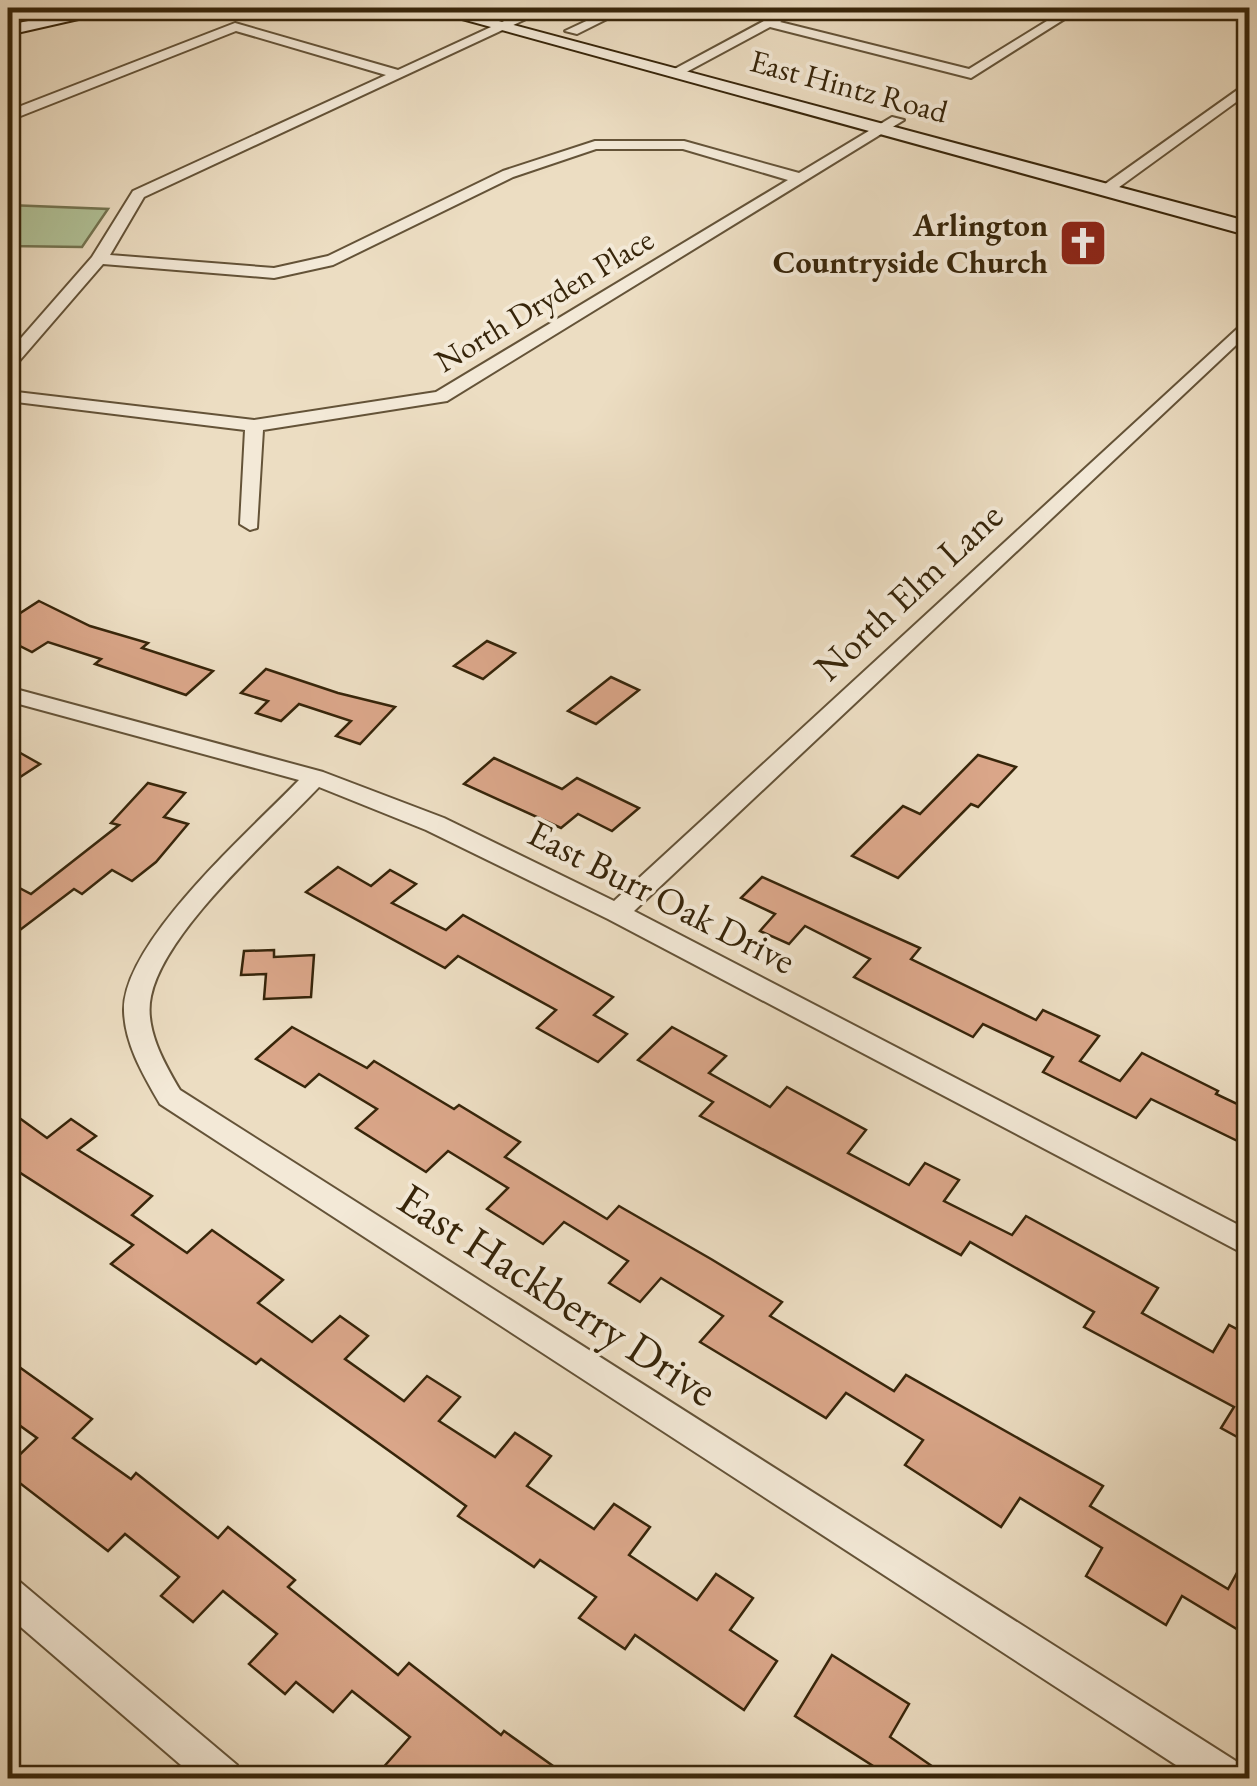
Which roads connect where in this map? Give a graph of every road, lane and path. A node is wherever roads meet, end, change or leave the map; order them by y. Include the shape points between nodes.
1 (74, 8) edge
2 (118, 8) edge
3 (431, 8) edge
4 (478, 8) edge
5 (623, 8) edge
6 (797, 8) edge
7 (1076, 8) edge
8 (8, 20) edge
9 (512, 23) junction
10 (768, 23) junction
11 (8, 30) edge
12 (572, 32) junction
13 (682, 68) junction
14 (397, 74) junction
15 (1250, 85) edge
16 (1229, 101) junction
17 (1250, 106) edge
18 (8, 116) edge
19 (889, 125) junction
20 (802, 179) junction
21 (1113, 185) junction
22 (1250, 214) edge
23 (1250, 229) edge
24 (98, 260) junction
25 (1250, 322) edge
26 (8, 363) edge
27 (8, 396) edge
28 (254, 426) junction
29 (250, 524) dead end
30 (8, 694) edge
31 (315, 777) junction
32 (617, 913) junction
33 (1250, 1245) edge
34 (8, 1594) edge
35 (224, 1778) edge
36 (1229, 1778) edge

1 - 8 main road
2 - 11 main road
3 - 9 main road, East Hintz Road
4 - 9 main road, East Hintz Road
5 - 12 street
6 - 10 street
7 - 10 street via 971,74
9 - 12 main road, East Hintz Road
9 - 13 main road, East Hintz Road
9 - 14 street
10 - 13 street
12 - 13 main road, East Hintz Road
13 - 19 main road, East Hintz Road
14 - 18 street via 235,28
14 - 24 street via 138,194
15 - 16 street
16 - 17 street
16 - 21 street
19 - 20 street, North Dryden Place
19 - 21 main road, East Hintz Road
20 - 24 street via 684,145 595,145 508,174 333,260 274,273
20 - 28 street, North Dryden Place via 441,397
21 - 22 main road, East Hintz Road
21 - 23 main road, East Hintz Road
24 - 26 street
25 - 32 street, North Elm Lane
27 - 28 street, North Dryden Place
28 - 29 street
30 - 31 street, East Burr Oak Drive
31 - 32 street, East Burr Oak Drive via 434,824
31 - 36 street, East Hackberry Drive via 151,957 137,999 147,1055 170,1098
32 - 33 street, East Burr Oak Drive
34 - 35 street

